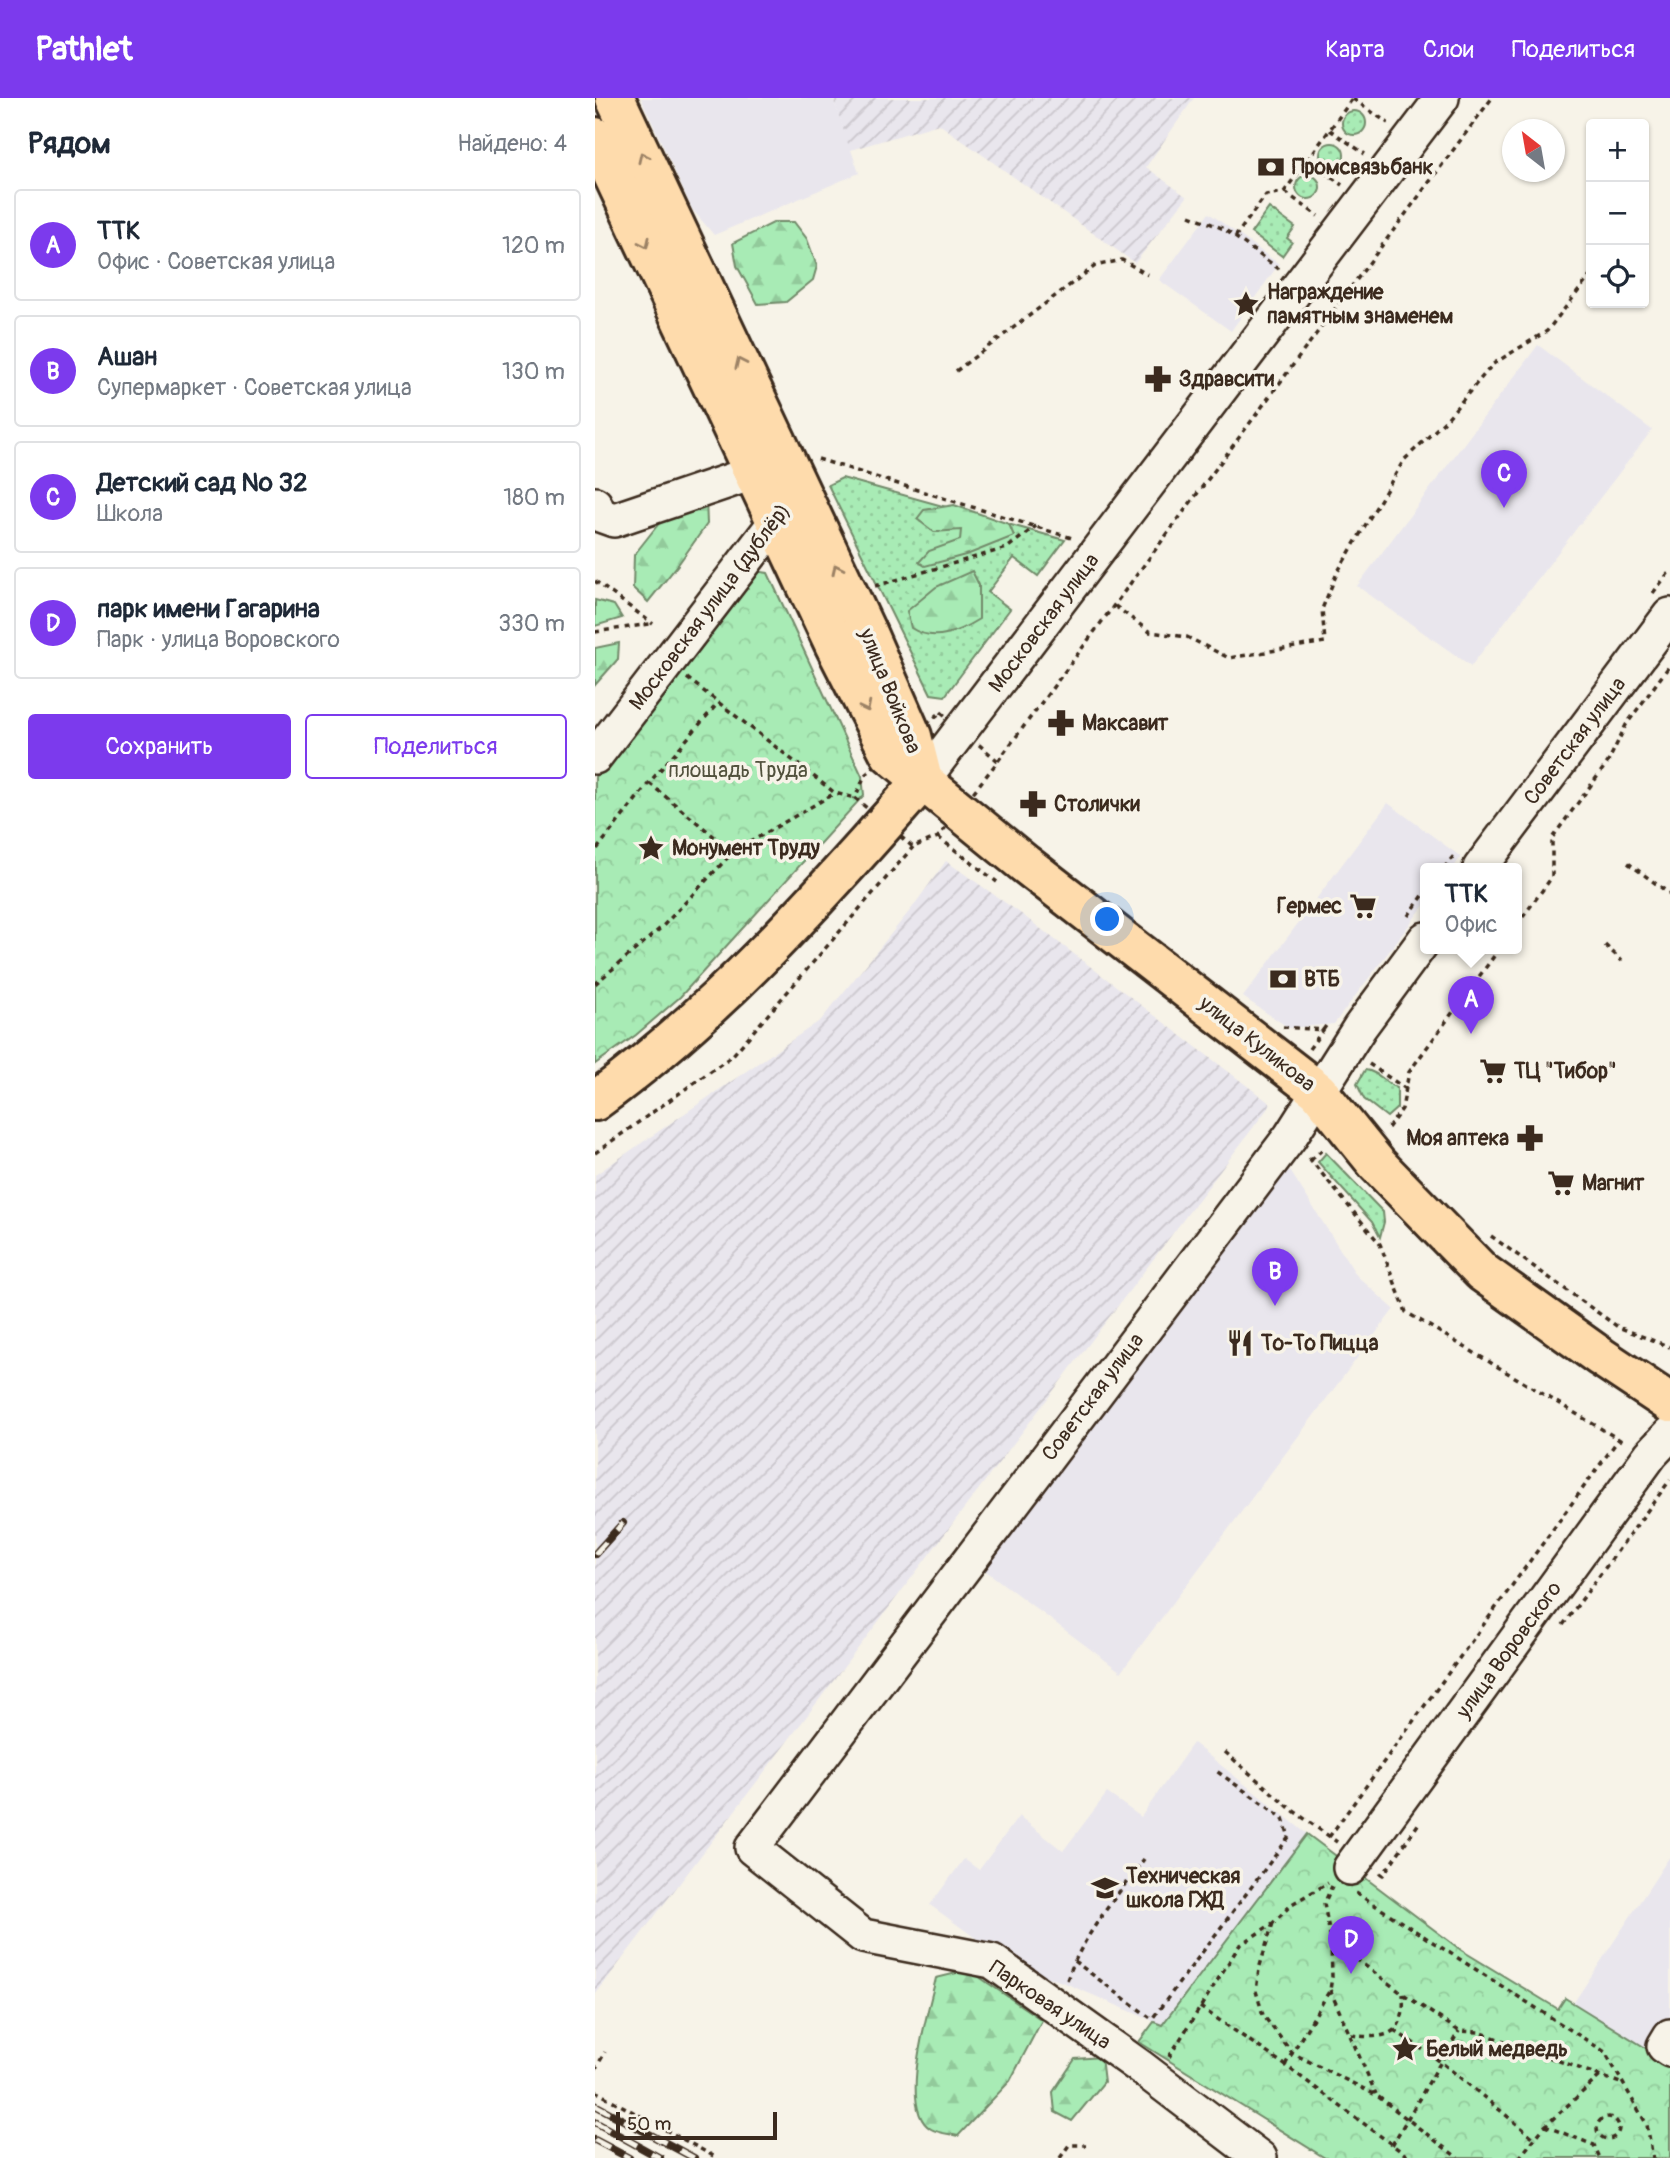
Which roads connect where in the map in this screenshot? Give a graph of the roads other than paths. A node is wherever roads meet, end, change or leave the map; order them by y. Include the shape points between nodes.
1 (615, 98) edge
2 (1442, 98) edge
3 (595, 137) edge
4 (786, 470) junction
5 (595, 505) edge
6 (776, 521) junction
7 (1670, 615) edge
8 (595, 757) edge
9 (923, 780) junction
10 (1484, 863) edge
11 (1414, 932) edge
12 (1305, 1081) junction
13 (595, 1101) edge
14 (1670, 1403) edge
15 (1660, 1444) edge
16 (752, 1848) joint
17 (1347, 1868) road end
18 (1670, 2036) edge
19 (1670, 2050) edge
20 (1260, 2158) edge

4 -> 1 main road, улица Войкова
2 - 9 street, Московская улица
3 -> 4 main road, улица Войкова
4 - 5 street via 614,520 600,515
4 - 6 main road, улица Войкова
9 -> 4 main road, улица Войкова via 912,736
6 - 8 street, Московская улица (дублёр)
6 -> 9 main road, улица Войкова via 890,754
7 - 10 street, Советская улица
9 - 12 main road, улица Куликова
9 - 13 main road, Московская улица via 899,836 637,1071
11 - 12 street, Советская улица via 1360,1027
12 - 14 main road, улица Куликова via 1377,1164 1482,1272
12 - 16 street, Советская улица via 1290,1137
15 - 17 street, улица Воровского
16 - 20 street, Парковая улица via 863,1936 992,1961
18 - 19 street via 1664,2046

